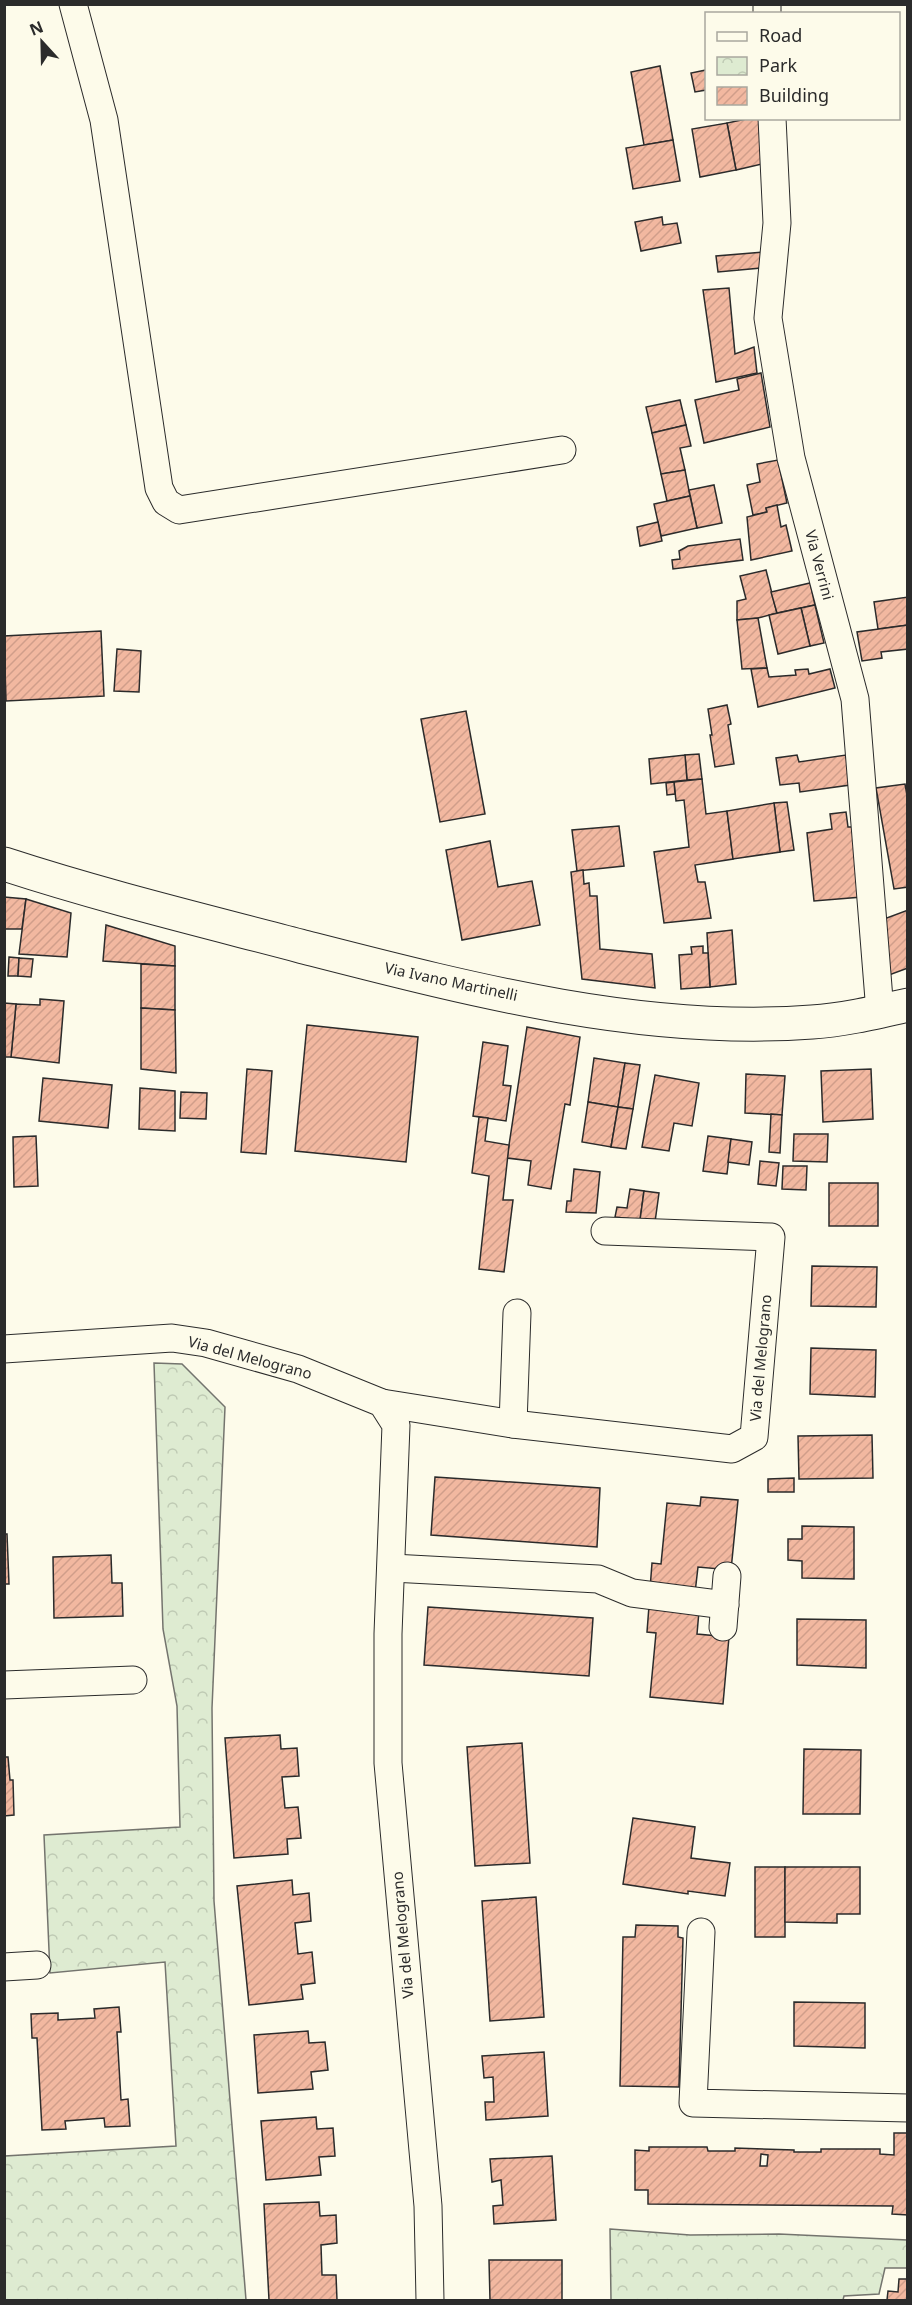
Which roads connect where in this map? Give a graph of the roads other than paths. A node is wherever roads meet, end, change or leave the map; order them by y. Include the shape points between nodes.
1 (74, 4) edge
2 (772, 120) edge
3 (562, 450) dead end
4 (4, 864) edge
5 (894, 1008) edge
6 (605, 1231) dead end
7 (517, 1313) dead end
8 (4, 1349) edge
9 (382, 1403) junction
10 (513, 1424) junction
11 (392, 1568) junction
12 (727, 1576) dead end
13 (133, 1680) dead end
14 (4, 1685) edge
15 (701, 1932) dead end
16 (37, 1965) dead end
17 (4, 1967) edge
18 (908, 2108) edge
19 (429, 2301) edge

1 - 3 street via 104,120 159,488 166,502 179,510
2 - 5 street, Via Verrini via 777,223 768,318 791,458 855,699
4 - 5 street, Via Ivano Martinelli via 82,890 440,982 612,1014 736,1023 812,1022
6 - 10 street, Via del Melograno via 771,1237 754,1437 732,1449
7 - 10 street
8 - 9 street, Via del Melograno via 172,1338 298,1369
9 - 10 street, Via del Melograno
9 - 11 street, Via del Melograno via 396,1425
11 - 12 street via 598,1579 632,1593 724,1616
11 - 19 street, Via del Melograno via 388,1763 428,2206
13 - 14 street
15 - 18 street via 693,2103
16 - 17 street

